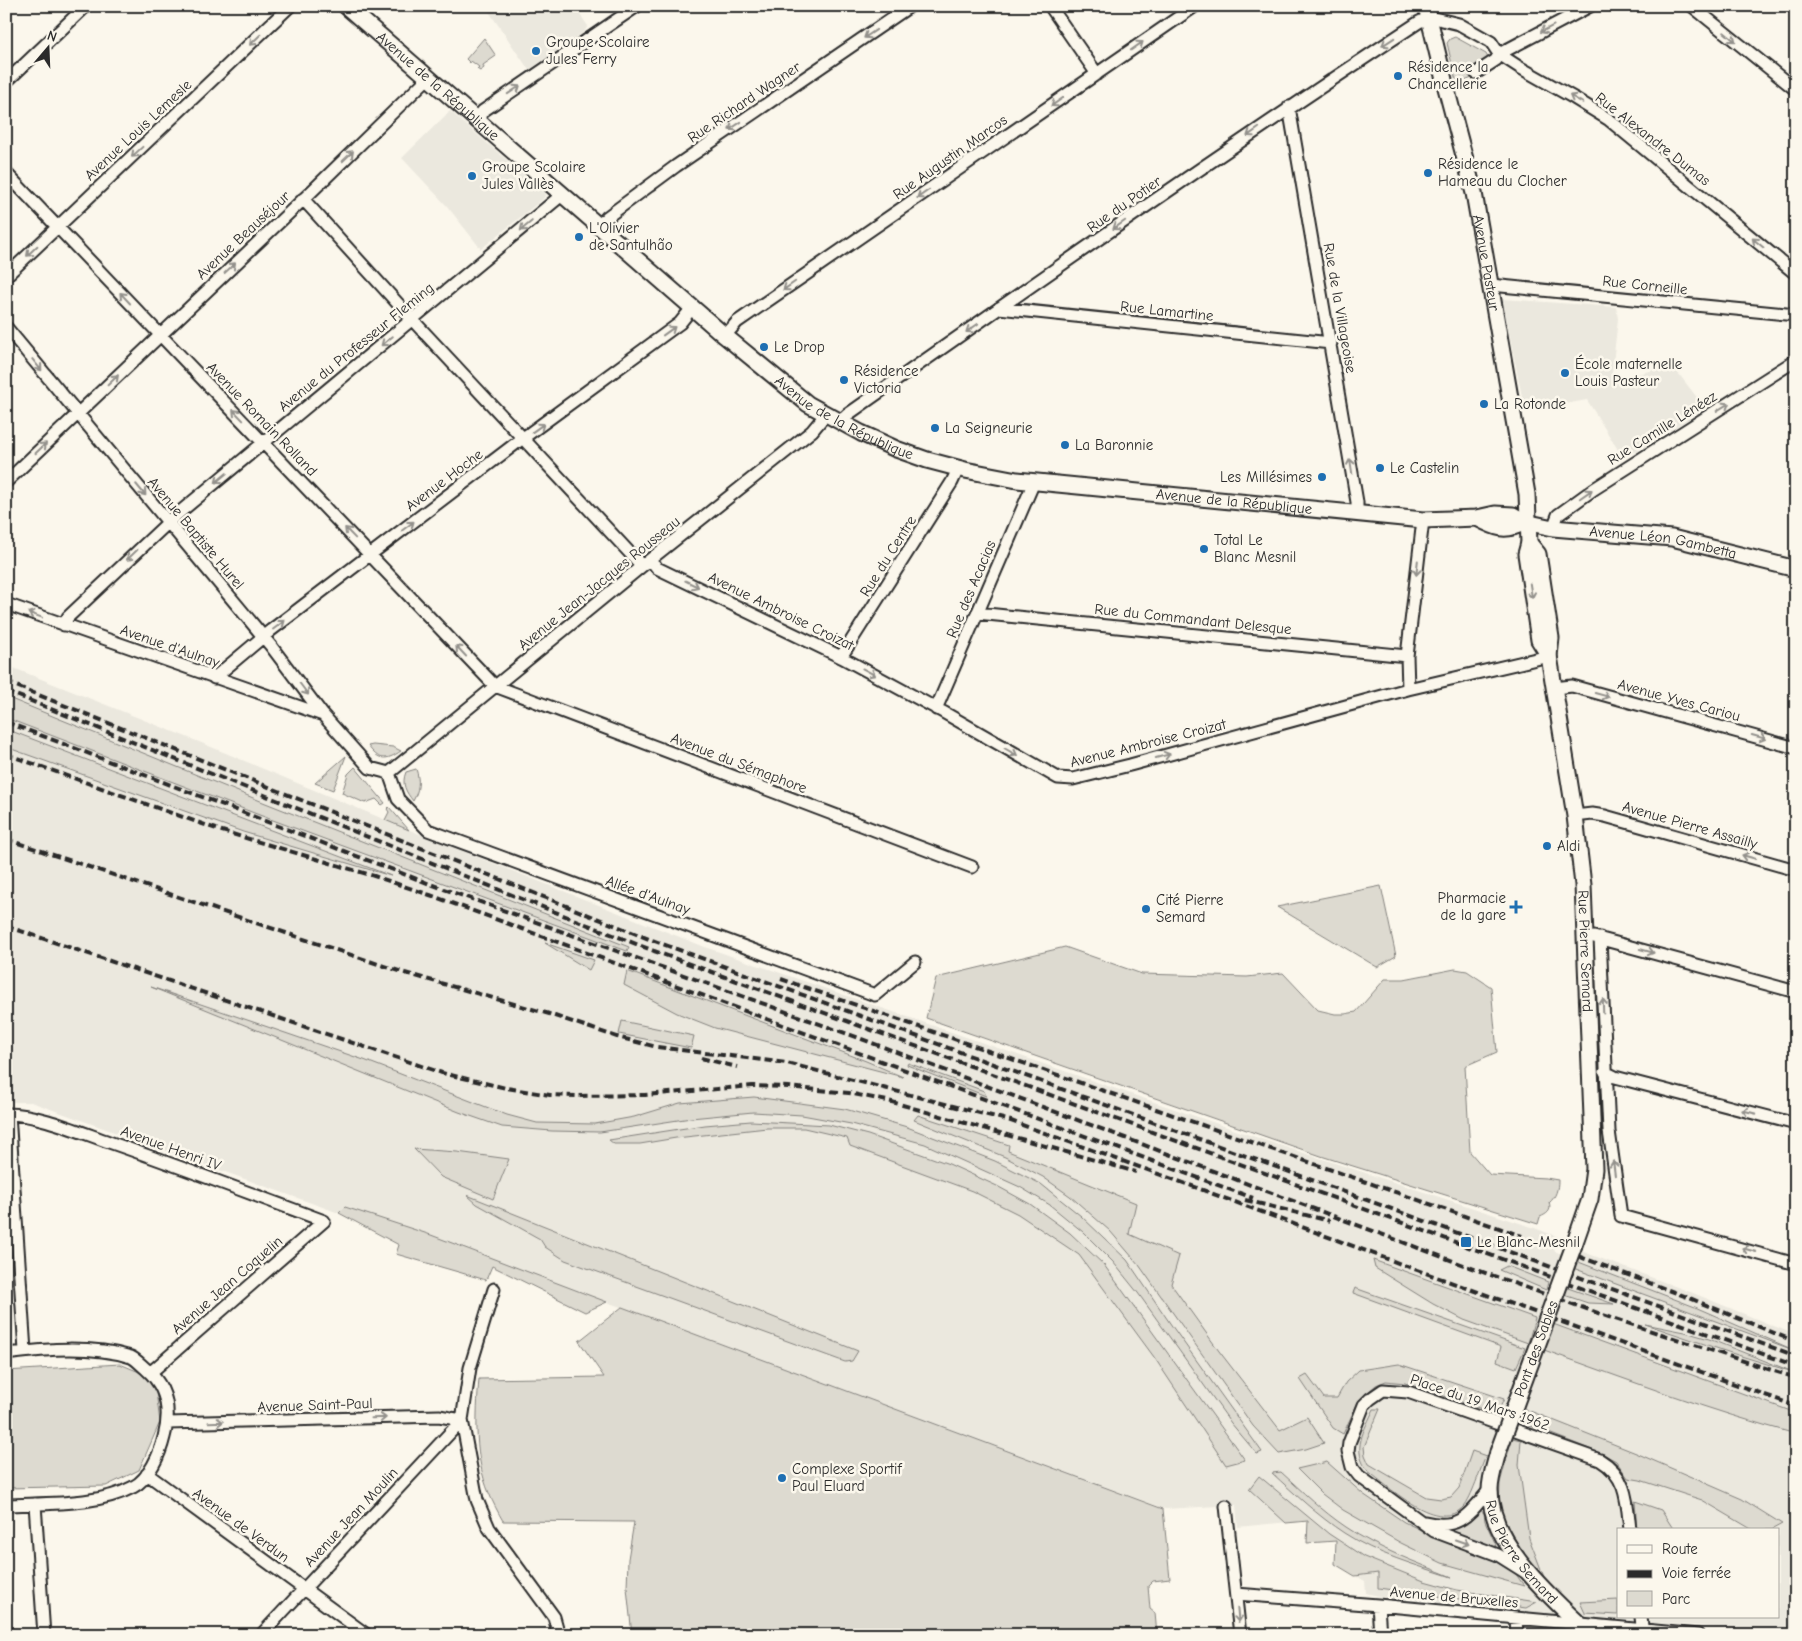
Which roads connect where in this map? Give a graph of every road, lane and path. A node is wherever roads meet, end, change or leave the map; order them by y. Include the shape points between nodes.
1 (86, 6) edge
2 (290, 6) edge
3 (346, 6) edge
4 (637, 6) edge
5 (910, 6) edge
6 (1050, 6) edge
7 (1195, 6) edge
8 (1590, 6) edge
9 (1692, 6) edge
10 (1428, 12) edge
11 (1499, 54) junction
12 (1476, 73) dead end
13 (1097, 74) junction
14 (428, 78) junction
15 (6, 82) edge
16 (1796, 90) edge
17 (1289, 107) junction
18 (476, 120) junction
19 (6, 173) edge
20 (563, 194) junction
21 (303, 199) junction
22 (599, 226) junction
23 (57, 227) junction
24 (1796, 274) edge
25 (6, 276) edge
26 (1491, 285) junction
27 (692, 308) junction
28 (999, 308) junction
29 (1796, 315) edge
30 (413, 320) junction
31 (6, 327) edge
32 (160, 334) junction
33 (725, 336) junction
34 (1331, 343) junction
35 (1796, 360) edge
36 (78, 414) junction
37 (826, 414) junction
38 (840, 422) junction
39 (523, 438) junction
40 (263, 442) junction
41 (958, 469) junction
42 (6, 482) edge
43 (1034, 482) junction
44 (1357, 514) junction
45 (1423, 520) junction
46 (168, 522) junction
47 (1527, 522) junction
48 (1553, 528) junction
49 (371, 555) junction
50 (647, 563) junction
51 (1796, 569) edge
52 (6, 604) edge
53 (977, 613) junction
54 (64, 625) junction
55 (263, 637) junction
56 (1407, 656) junction
57 (1549, 656) junction
58 (841, 657) junction
59 (214, 678) junction
60 (495, 686) junction
61 (1554, 688) junction
62 (1408, 689) junction
63 (936, 709) junction
64 (324, 715) junction
65 (1796, 748) edge
66 (389, 773) junction
67 (1575, 816) junction
68 (972, 867) dead end
69 (1796, 870) edge
70 (1585, 934) junction
71 (1600, 938) junction
72 (915, 962) dead end
73 (1796, 992) edge
74 (1605, 1072) junction
75 (8, 1114) edge
76 (1796, 1124) edge
77 (324, 1221) joint
78 (1574, 1245) joint
79 (1796, 1264) edge
80 (494, 1289) dead end
81 (25, 1351) junction
82 (6, 1354) edge
83 (150, 1373) junction
84 (462, 1420) junction
85 (168, 1423) junction
86 (1498, 1452) joint
87 (147, 1474) junction
88 (1490, 1489) junction
89 (35, 1504) junction
90 (6, 1505) edge
91 (1226, 1506) dead end
92 (1418, 1520) junction
93 (1630, 1528) edge
94 (1535, 1579) junction
95 (304, 1590) junction
96 (1236, 1594) junction
97 (1378, 1605) junction
98 (1516, 1618) junction
99 (1579, 1623) junction
100 (1643, 1627) edge
101 (44, 1635) edge
102 (261, 1635) edge
103 (367, 1635) edge
104 (559, 1635) edge
105 (1240, 1635) edge
106 (1380, 1635) edge
107 (1518, 1635) edge
108 (1591, 1635) edge
109 (1698, 1635) edge

1 - 15 street
2 -> 23 street, Avenue Louis Lemesle
3 - 14 main road, Avenue de la République
18 -> 4 street via 483,110
5 -> 22 street, Rue Richard Wagner via 676,166
6 - 13 street
13 -> 7 street, Rue Augustin Marcos
8 -> 11 street
9 -> 16 street
10 - 11 street, Rue Alexandre Dumas via 1491,42
10 -> 17 street, Rue du Potier via 1419,22
10 - 26 main road, Avenue Pasteur via 1474,193
11 - 12 street via 1496,60
24 -> 11 street, Rue Alexandre Dumas via 1608,119
13 -> 33 street, Rue Augustin Marcos via 737,322
14 - 18 main road, Avenue de la République
21 -> 14 street, Avenue Beauséjour
17 -> 28 street, Rue du Potier
17 - 34 street, Rue de la Villageoise
18 - 20 main road, Avenue de la République
19 - 23 street, Avenue Romain Rolland
20 - 22 main road, Avenue de la République
20 -> 30 street, Avenue du Professeur Fleming
21 - 30 street, Avenue Ambroise Croizat
32 -> 21 street, Avenue Beauséjour
22 - 27 main road, Avenue de la République
23 -> 25 street, Avenue Louis Lemesle
32 -> 23 street, Avenue Romain Rolland
26 - 29 street, Rue Corneille
26 - 47 main road, Avenue Pasteur via 1527,494
27 - 33 main road, Avenue de la République
39 -> 27 street, Avenue Hoche via 680,323
28 - 34 street, Rue Lamartine
28 -> 38 street, Rue du Potier
30 - 39 street, Avenue Ambroise Croizat
30 -> 40 street, Avenue du Professeur Fleming
31 -> 36 street, Avenue Baptiste Hurel
36 -> 32 street, Avenue Beauséjour
40 -> 32 street, Avenue Romain Rolland
33 - 37 main road, Avenue de la République via 808,404
44 -> 34 street, Rue de la Villageoise
48 -> 35 street, Rue Camille Lénéez via 1558,515 1594,489
42 -> 36 street, Avenue Beauséjour
36 -> 46 street, Avenue Baptiste Hurel
37 - 38 main road, Avenue de la République
37 - 50 street, Avenue Jean-Jacques Rousseau via 812,431
38 - 41 main road, Avenue de la République via 896,449
49 -> 39 street, Avenue Hoche
39 - 50 street, Avenue Ambroise Croizat
40 -> 46 street, Avenue du Professeur Fleming
49 -> 40 street, Avenue Romain Rolland
41 - 43 main road, Avenue de la République
41 - 58 street, Rue du Centre
43 - 44 main road, Avenue de la République
43 - 53 street, Rue des Acacias
44 - 45 main road, Avenue de la République
45 - 47 main road, Avenue de la République via 1477,518 1494,527 1512,529
45 -> 56 street
46 -> 54 street, Avenue du Professeur Fleming via 68,617
46 - 55 street, Avenue Baptiste Hurel
47 - 48 main road, Avenue Léon Gambetta
47 - 57 main road, Rue Pierre Semard via 1529,543 1538,554 1552,638
48 - 51 main road, Avenue Léon Gambetta via 1672,538
55 -> 49 street, Avenue Hoche
60 -> 49 street, Avenue Romain Rolland
50 -> 58 street, Avenue Ambroise Croizat
50 - 60 street, Avenue Jean-Jacques Rousseau
54 -> 52 street, Avenue d'Aulnay
53 - 56 street, Rue du Commandant Delesque
53 - 63 street, Rue des Acacias
54 - 59 street, Avenue d'Aulnay
55 - 59 street, Avenue Hoche
55 -> 64 street, Avenue Baptiste Hurel
56 - 62 street
57 - 61 main road, Rue Pierre Semard
57 - 62 street, Avenue Ambroise Croizat
58 -> 63 street, Avenue Ambroise Croizat
59 - 64 street, Avenue d'Aulnay
60 - 66 street, Avenue Jean-Jacques Rousseau
60 - 68 street, Avenue du Sémaphore
61 -> 65 street, Avenue Yves Cariou via 1572,686
61 - 67 main road, Rue Pierre Semard
63 -> 62 street, Avenue Ambroise Croizat via 1058,778 1073,779
64 - 66 street, Avenue Baptiste Hurel via 370,768
66 - 72 street, Allée d'Aulnay via 398,799 428,830 875,995
69 -> 67 street, Avenue Pierre Assailly via 1605,816
67 - 70 main road, Rue Pierre Semard
70 - 71 street
70 - 78 main road, Rue Pierre Semard via 1594,1169 1590,1199
71 -> 73 street
74 -> 71 street, Rue Pierre Semard
76 -> 74 street via 1615,1078
79 -> 74 street, Rue Pierre Semard via 1621,1216
75 - 77 street, Avenue Henri IV via 34,1118 97,1138
75 - 81 street
77 - 83 street, Avenue Jean Coquelin
78 - 86 main road, Pont des Sables, bridge
80 - 84 street via 470,1368
81 - 82 street
81 - 83 street via 105,1352 133,1358
83 - 85 street via 159,1383 166,1400
85 -> 84 street, Avenue Saint-Paul via 439,1416
84 - 95 street, Avenue Jean Moulin
84 - 104 street via 477,1500 489,1528 554,1617
85 - 87 street via 162,1449
86 - 88 main road, Rue Pierre Semard
87 - 89 street via 135,1486 107,1498
87 - 95 street, Avenue de Verdun
88 - 92 street, Place du 19 Mars 1962 via 1464,1518 1455,1522 1445,1525
88 - 94 main road, Rue Pierre Semard via 1504,1541
89 - 90 street
89 - 101 street
91 - 96 street
92 - 93 street, Place du 19 Mars 1962 via 1359,1476 1349,1460 1349,1443 1364,1405 1383,1390 1408,1392 1600,1460 1613,1469 1621,1483
92 -> 94 street, Place du 19 Mars 1962 via 1446,1536 1498,1555
94 - 99 main road, Rue Pierre Semard
95 - 102 street, Avenue Jean Moulin
95 - 103 street, Avenue de Verdun
96 - 97 street, Avenue de Bruxelles
96 -> 105 street
97 - 98 street, Avenue de Bruxelles
97 - 106 street
98 - 99 street, Avenue de Bruxelles
98 - 107 street
99 - 100 street, Avenue de Bruxelles
99 - 108 main road, Rue Pierre Semard
100 - 109 street, Avenue de Bruxelles

